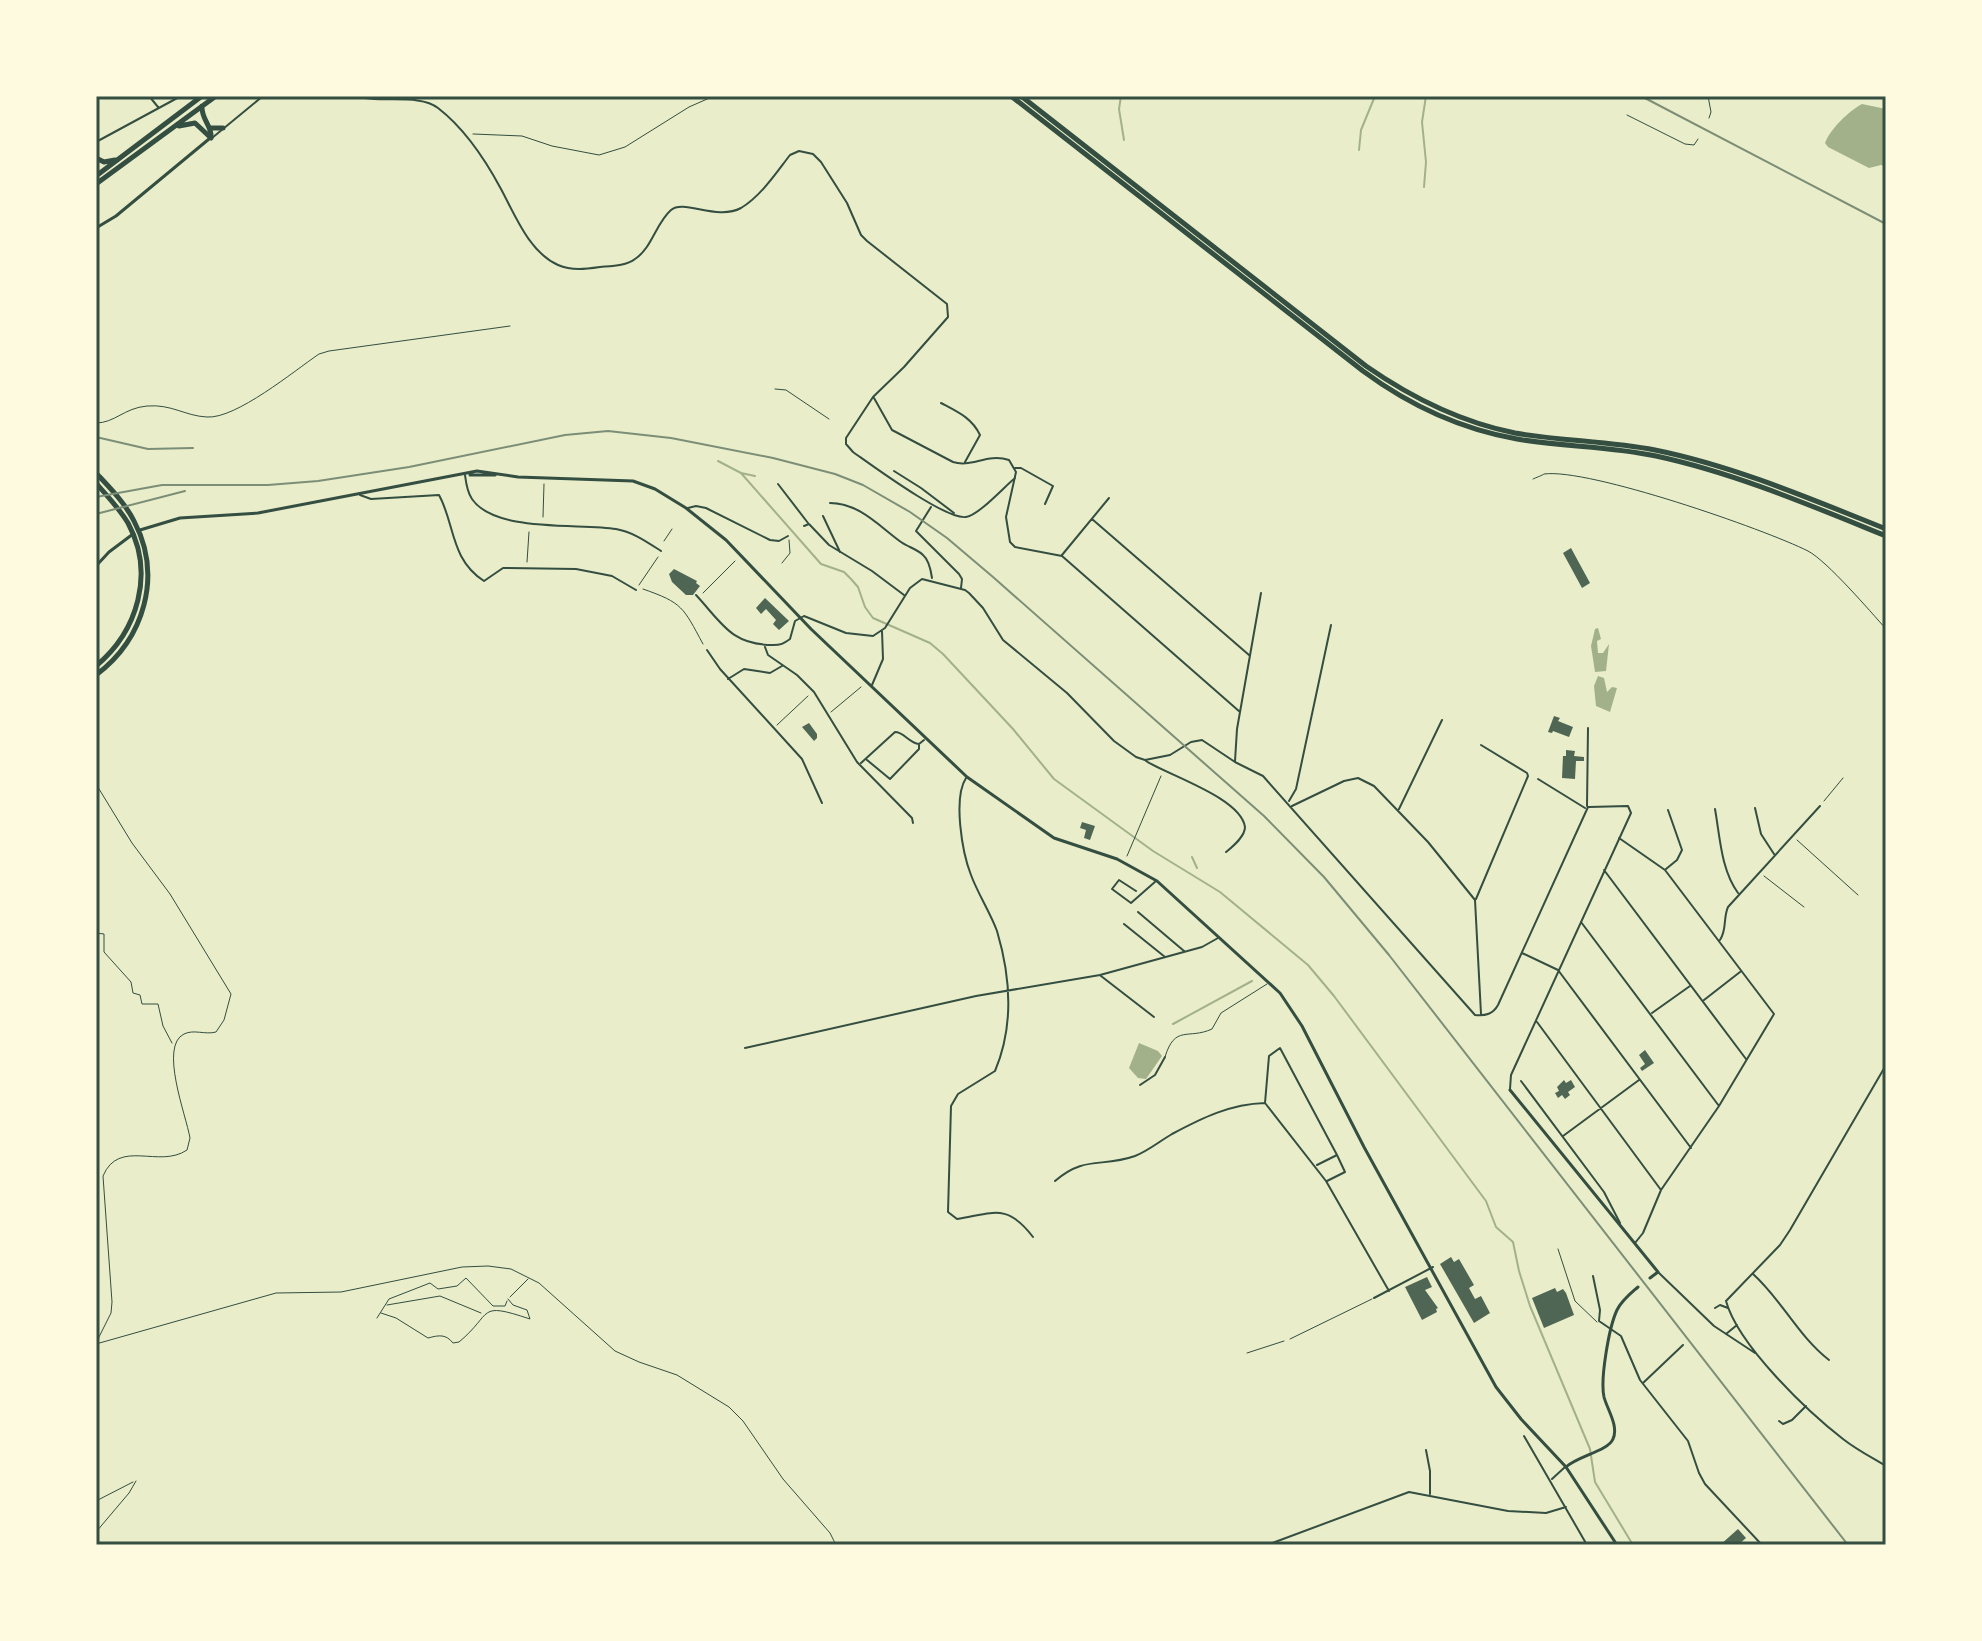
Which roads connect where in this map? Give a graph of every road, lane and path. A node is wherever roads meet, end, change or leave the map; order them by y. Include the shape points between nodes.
1 (149, 96) edge
2 (181, 96) edge
3 (202, 96) edge
4 (216, 96) edge
5 (263, 96) edge
6 (355, 96) edge
7 (714, 96) edge
8 (1011, 96) edge
9 (1021, 96) edge
10 (1708, 96) edge
11 (202, 106) junction
12 (159, 108) junction
13 (1627, 115) dead end
14 (1709, 118) dead end
15 (210, 128) junction
16 (223, 128) junction
17 (171, 129) junction
18 (462, 134) junction
19 (211, 138) junction
20 (1698, 139) dead end
21 (96, 142) edge
22 (96, 158) edge
23 (120, 158) junction
24 (96, 176) edge
25 (96, 184) edge
26 (96, 228) edge
27 (510, 326) dead end
28 (775, 389) dead end
29 (873, 397) junction
30 (941, 403) dead end
31 (829, 419) dead end
32 (96, 423) edge
33 (965, 463) junction
34 (1014, 468) junction
35 (894, 471) dead end
36 (96, 473) edge
37 (466, 475) junction
38 (1015, 478) junction
39 (1533, 479) dead end
40 (96, 483) edge
41 (544, 484) dead end
42 (778, 484) dead end
43 (359, 494) junction
44 (1109, 498) dead end
45 (830, 503) dead end
46 (1045, 504) dead end
47 (687, 508) junction
48 (930, 508) junction
49 (823, 516) dead end
50 (958, 516) junction
51 (543, 517) dead end
52 (1092, 519) junction
53 (809, 524) junction
54 (804, 526) dead end
55 (672, 529) dead end
56 (1886, 529) edge
57 (529, 532) dead end
58 (1886, 536) edge
59 (788, 537) joint
60 (664, 541) dead end
61 (661, 551) joint
62 (840, 553) junction
63 (1062, 556) junction
64 (737, 559) dead end
65 (527, 562) dead end
66 (782, 563) dead end
67 (96, 566) edge
68 (933, 581) junction
69 (639, 585) dead end
70 (961, 588) junction
71 (636, 590) joint
72 (1261, 593) dead end
73 (698, 594) joint
74 (905, 596) junction
75 (800, 617) junction
76 (1331, 625) dead end
77 (1886, 629) edge
78 (884, 630) junction
79 (765, 646) junction
80 (707, 650) joint
81 (1249, 655) junction
82 (783, 665) junction
83 (96, 666) edge
84 (96, 675) edge
85 (728, 679) junction
86 (862, 685) dead end
87 (871, 686) junction
88 (814, 692) junction
89 (1240, 712) junction
90 (828, 714) junction
91 (1442, 720) dead end
92 (773, 728) junction
93 (1588, 728) dead end
94 (926, 738) junction
95 (919, 744) junction
96 (1481, 745) dead end
97 (867, 760) junction
98 (1145, 760) junction
99 (1235, 762) junction
100 (860, 763) junction
101 (1163, 772) junction
102 (967, 777) junction
103 (1843, 778) dead end
104 (1538, 779) dead end
105 (96, 784) edge
106 (1289, 802) junction
107 (822, 803) dead end
108 (1292, 806) junction
109 (1820, 806) joint
110 (1587, 808) junction
111 (1755, 808) dead end
112 (1715, 809) dead end
113 (1398, 810) junction
114 (1668, 810) dead end
115 (913, 823) dead end
116 (1792, 836) junction
117 (1619, 838) junction
118 (1226, 852) dead end
119 (1775, 854) junction
120 (1126, 858) dead end
121 (1604, 869) junction
122 (1665, 870) junction
123 (1760, 871) junction
124 (1157, 881) junction
125 (1136, 891) dead end
126 (1739, 894) junction
127 (1858, 895) dead end
128 (1475, 900) junction
129 (1804, 907) dead end
130 (1138, 912) dead end
131 (1581, 921) junction
132 (1124, 924) dead end
133 (96, 933) edge
134 (1219, 938) junction
135 (1719, 940) junction
136 (1185, 952) junction
137 (1521, 953) junction
138 (1166, 957) junction
139 (1558, 970) junction
140 (1741, 971) junction
141 (1100, 975) junction
142 (1269, 983) junction
143 (1690, 986) junction
144 (1009, 990) junction
145 (1702, 1001) junction
146 (1651, 1014) junction
147 (1481, 1016) junction
148 (1154, 1017) dead end
149 (1537, 1021) junction
150 (174, 1045) junction
151 (745, 1048) dead end
152 (1165, 1057) joint
153 (1746, 1059) junction
154 (1886, 1065) edge
155 (1640, 1079) junction
156 (1521, 1081) dead end
157 (1140, 1085) dead end
158 (1510, 1090) joint
159 (1265, 1103) junction
160 (1719, 1106) junction
161 (1602, 1109) junction
162 (1562, 1137) junction
163 (1691, 1148) junction
164 (1337, 1155) junction
165 (1315, 1166) junction
166 (1055, 1181) dead end
167 (1326, 1181) junction
168 (1661, 1190) junction
169 (1621, 1228) junction
170 (1033, 1237) dead end
171 (1634, 1243) junction
172 (1558, 1249) dead end
173 (1433, 1267) junction
174 (1658, 1272) junction
175 (1752, 1273) junction
176 (1593, 1276) dead end
177 (1650, 1278) dead end
178 (528, 1279) dead end
179 (1638, 1287) dead end
180 (1389, 1291) junction
181 (1374, 1298) joint
182 (508, 1299) junction
183 (384, 1306) junction
184 (1715, 1308) dead end
185 (1729, 1309) junction
186 (381, 1313) junction
187 (484, 1314) junction
188 (377, 1318) dead end
189 (1599, 1321) junction
190 (1738, 1324) junction
191 (1612, 1330) junction
192 (1725, 1335) junction
193 (1290, 1339) joint
194 (96, 1344) edge
195 (1683, 1345) dead end
196 (1247, 1353) dead end
197 (1757, 1354) junction
198 (1829, 1360) dead end
199 (1642, 1384) junction
200 (1807, 1405) junction
201 (1779, 1421) dead end
202 (1524, 1436) dead end
203 (1426, 1450) dead end
204 (1886, 1466) edge
205 (1566, 1467) junction
206 (1551, 1480) junction
207 (1430, 1495) junction
208 (96, 1501) edge
209 (1566, 1507) junction
210 (1339, 1520) junction
211 (1341, 1525) dead end
212 (96, 1532) edge
213 (836, 1545) edge
214 (1267, 1545) edge
215 (1587, 1545) edge
216 (1617, 1545) edge
217 (1762, 1545) edge

1 - 12 street
2 - 12 street
3 - 23 highway
4 - 11 highway
5 - 16 street
6 - 18 street via 429,103
7 - 18 path via 625,147 599,155 522,136
8 - 58 highway via 1363,371 1425,410 1516,439 1679,462
9 - 56 highway via 1366,366 1428,404 1517,433 1680,456
10 - 14 lane
11 - 15 highway
11 - 17 highway
12 - 21 street
13 - 20 lane via 1685,144 1694,145
15 - 16 highway
15 - 19 highway
16 - 19 street
17 - 19 highway via 195,123
17 - 25 highway
18 - 29 street via 488,167 532,243 550,261 583,269 635,259 677,207 717,214 739,209 790,155 813,154 847,203 861,235 947,304 948,317
19 - 26 main road
22 - 23 highway
23 - 24 highway
27 - 32 lane via 319,354 221,416 203,417 158,405 132,408
28 - 31 path via 786,390
29 - 33 street via 892,430 953,462
29 - 48 street via 846,444
30 - 33 street via 970,419 979,432
33 - 34 street via 998,457
34 - 38 street
34 - 46 street via 1053,486
35 - 50 street
36 - 84 highway via 134,520 147,560 138,623 122,652
37 - 43 main road
37 - 47 main road via 633,481
37 - 61 street via 472,499 487,512 536,525 621,530
38 - 50 street via 974,514
38 - 63 street via 1006,517 1010,542
39 - 77 path via 1544,474 1616,485 1729,520 1811,553
40 - 83 highway via 133,534 141,577 131,623
41 - 51 path
42 - 53 street
43 - 67 main road via 243,515 168,520 126,538
43 - 71 street via 371,499 439,495 459,552 484,581 503,568 576,569 612,576
44 - 52 street
45 - 68 street via 870,517 922,553
47 - 59 street via 706,508 770,540
47 - 75 main road
48 - 50 street
48 - 70 street via 917,534 959,574
49 - 62 street
52 - 63 street
52 - 81 street
53 - 54 street
53 - 62 street
55 - 60 path
57 - 65 path
59 - 66 lane via 791,551
61 - 69 path
62 - 74 street
63 - 89 street
64 - 73 path
68 - 70 street
68 - 74 street via 916,582
70 - 98 street via 983,608 1003,640 1114,741
71 - 80 path via 662,595 682,607
72 - 81 street
73 - 79 street via 735,638
74 - 78 street
75 - 78 street via 853,635 873,636
75 - 79 street via 788,641
75 - 87 main road
76 - 106 street
78 - 87 street via 883,659
79 - 82 street via 764,651
80 - 85 street
81 - 89 street
82 - 85 street via 770,673 744,669
82 - 88 street
85 - 92 street
86 - 90 path
87 - 94 main road
88 - 90 street
88 - 92 path
89 - 99 street
90 - 100 street
91 - 113 street
92 - 107 street via 802,759
93 - 110 street
94 - 95 street
94 - 102 main road
95 - 97 street via 895,732
95 - 97 street via 890,779
96 - 128 street via 1528,776
97 - 100 street
98 - 99 street via 1170,755 1191,742 1208,742
98 - 101 street
99 - 106 street via 1263,776
100 - 115 street
101 - 118 street via 1211,791 1231,806 1245,826
101 - 120 path
102 - 124 main road via 1054,838 1117,859
102 - 144 street via 958,801 969,869 997,931
103 - 109 path
104 - 110 street
105 - 150 path via 231,994 216,1032 191,1032
106 - 108 street
108 - 113 street via 1358,778
108 - 147 street
109 - 116 street
110 - 117 street via 1628,806 1629,821
110 - 137 street
111 - 119 street via 1761,834
112 - 126 street via 1730,882
113 - 128 street
114 - 122 street via 1682,850
116 - 119 street
116 - 127 path
117 - 121 street
117 - 122 street
119 - 123 street
121 - 131 street
121 - 143 street
122 - 135 street
123 - 126 street
123 - 129 path
124 - 125 street via 1131,903 1112,889 1119,880
124 - 134 main road
126 - 135 street via 1725,913
128 - 147 street
130 - 136 street
131 - 139 street
131 - 146 street
132 - 138 street
133 - 150 path via 104,934 104,952 131,982 142,1004 158,1004
134 - 136 street
134 - 142 main road
135 - 140 street
136 - 138 street
137 - 139 street
137 - 147 street via 1494,1012
138 - 141 street
139 - 149 street
139 - 155 street
140 - 145 street
140 - 153 street via 1774,1014
141 - 144 street
141 - 148 street
142 - 152 lane via 1221,1013 1212,1029 1181,1033 1168,1044
142 - 173 main road via 1294,1012
143 - 145 street
143 - 146 street
144 - 151 street
144 - 170 street via 1008,1025 995,1071 958,1094 951,1106 948,1208 957,1219 996,1212 1014,1217
145 - 153 street
146 - 160 street
149 - 158 street via 1511,1075
149 - 161 street
150 - 194 path via 189,1145 178,1156 120,1156 107,1166 103,1181 112,1302
152 - 157 street via 1155,1075
153 - 160 street
154 - 175 street via 1790,1230
155 - 161 street
155 - 163 street
156 - 162 street
158 - 169 main road
159 - 164 street via 1269,1056 1282,1049
159 - 165 street
159 - 166 street via 1227,1108 1139,1154 1080,1164
160 - 163 street
161 - 162 street
161 - 168 street
162 - 169 street via 1613,1205
163 - 168 street
164 - 165 street
164 - 167 street via 1345,1172
165 - 167 street
167 - 180 street
168 - 171 street
169 - 171 main road
171 - 174 main road
172 - 189 lane via 1575,1301
173 - 180 street
173 - 205 main road via 1503,1397
174 - 177 main road
174 - 192 street
175 - 185 street via 1728,1298
175 - 198 street via 1773,1292 1813,1349
176 - 189 street
178 - 182 path
179 - 191 main road via 1619,1307
180 - 181 street
181 - 193 lane
182 - 183 path via 505,1306 493,1306 466,1278 457,1286 438,1289 430,1283 405,1291
182 - 187 path via 527,1310 530,1319 497,1309
183 - 186 path
183 - 187 path via 440,1296
184 - 185 street
185 - 190 street
186 - 187 path via 428,1338 440,1335 453,1343 464,1339
186 - 188 path
189 - 191 street
190 - 192 street
190 - 197 street
191 - 199 street via 1623,1339
191 - 205 main road via 1603,1386 1614,1437 1606,1448
192 - 197 street
193 - 196 path
194 - 213 path via 276,1293 341,1292 462,1267 511,1269 539,1283 615,1351 677,1375 729,1407
195 - 199 street
197 - 200 street
199 - 217 street via 1688,1441 1708,1487
200 - 201 street via 1792,1420
200 - 204 street via 1849,1444
202 - 206 street
203 - 207 street
205 - 206 street
205 - 216 main road
206 - 209 street
207 - 209 street via 1525,1513
207 - 210 street via 1398,1494
208 - 212 path via 136,1481
209 - 215 street
210 - 211 street
210 - 214 street

